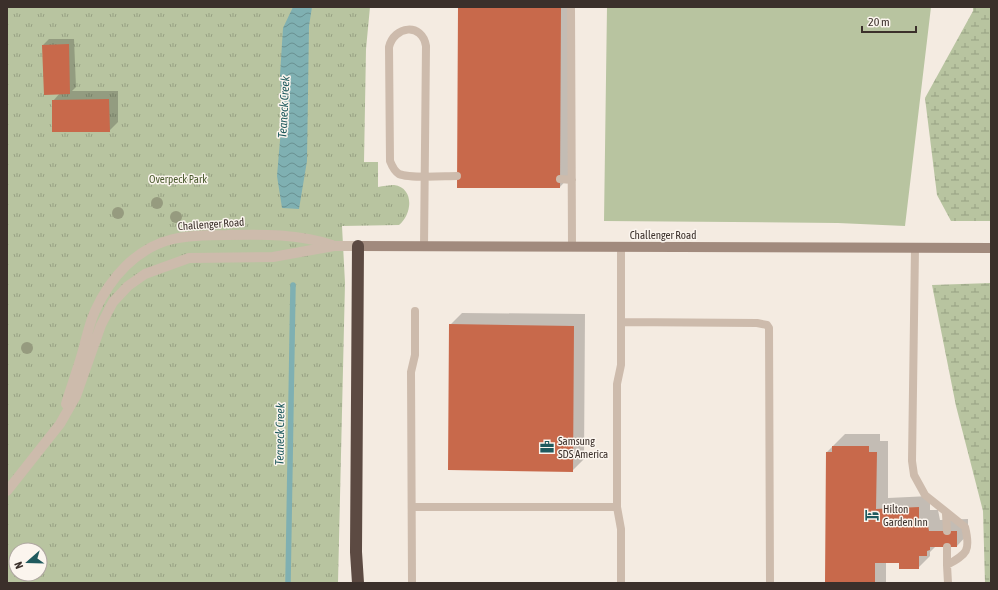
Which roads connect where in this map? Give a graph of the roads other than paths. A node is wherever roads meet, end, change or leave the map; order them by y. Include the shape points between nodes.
1 (571, 7) edge
2 (425, 176) junction
3 (457, 176) dead end
4 (560, 180) dead end
5 (572, 180) junction
6 (334, 246) junction
7 (358, 246) junction
8 (424, 246) junction
9 (572, 247) junction
10 (621, 247) junction
11 (915, 248) junction
12 (991, 248) edge
13 (415, 311) dead end
14 (621, 322) junction
15 (60, 424) junction
16 (7, 491) edge
17 (412, 507) junction
18 (617, 507) junction
19 (946, 514) junction
20 (947, 530) dead end
21 (946, 547) dead end
22 (947, 565) junction
23 (358, 583) edge
24 (412, 583) edge
25 (621, 583) edge
26 (770, 583) edge
27 (948, 583) edge

1 - 5 lane
2 - 2 lane via 426,46 422,35 414,30 408,30 392,38 389,47 390,161 400,175
2 - 3 lane
2 - 8 lane
4 - 5 lane
5 - 9 lane
6 - 7 street, Challenger Road
6 - 15 street, Challenger Road via 273,256 189,258 145,274 128,286 113,302 101,326 76,396
6 - 15 street, Challenger Road via 312,238 296,236 202,235 172,239 143,252 110,282 97,306
7 - 8 main road, Challenger Road
7 - 23 highway
8 - 9 main road, Challenger Road
9 - 10 main road, Challenger Road
10 - 11 main road, Challenger Road
10 - 14 lane
11 - 12 main road, Challenger Road
11 - 19 lane via 912,461 918,486
13 - 17 lane via 415,355 411,372
14 - 18 lane via 621,365 617,384
14 - 26 lane via 757,323 769,328
15 - 16 street, Challenger Road
17 - 18 lane
17 - 24 lane
18 - 25 lane via 621,529
19 - 20 lane
19 - 22 lane via 965,527 967,550
21 - 22 lane
22 - 27 lane

